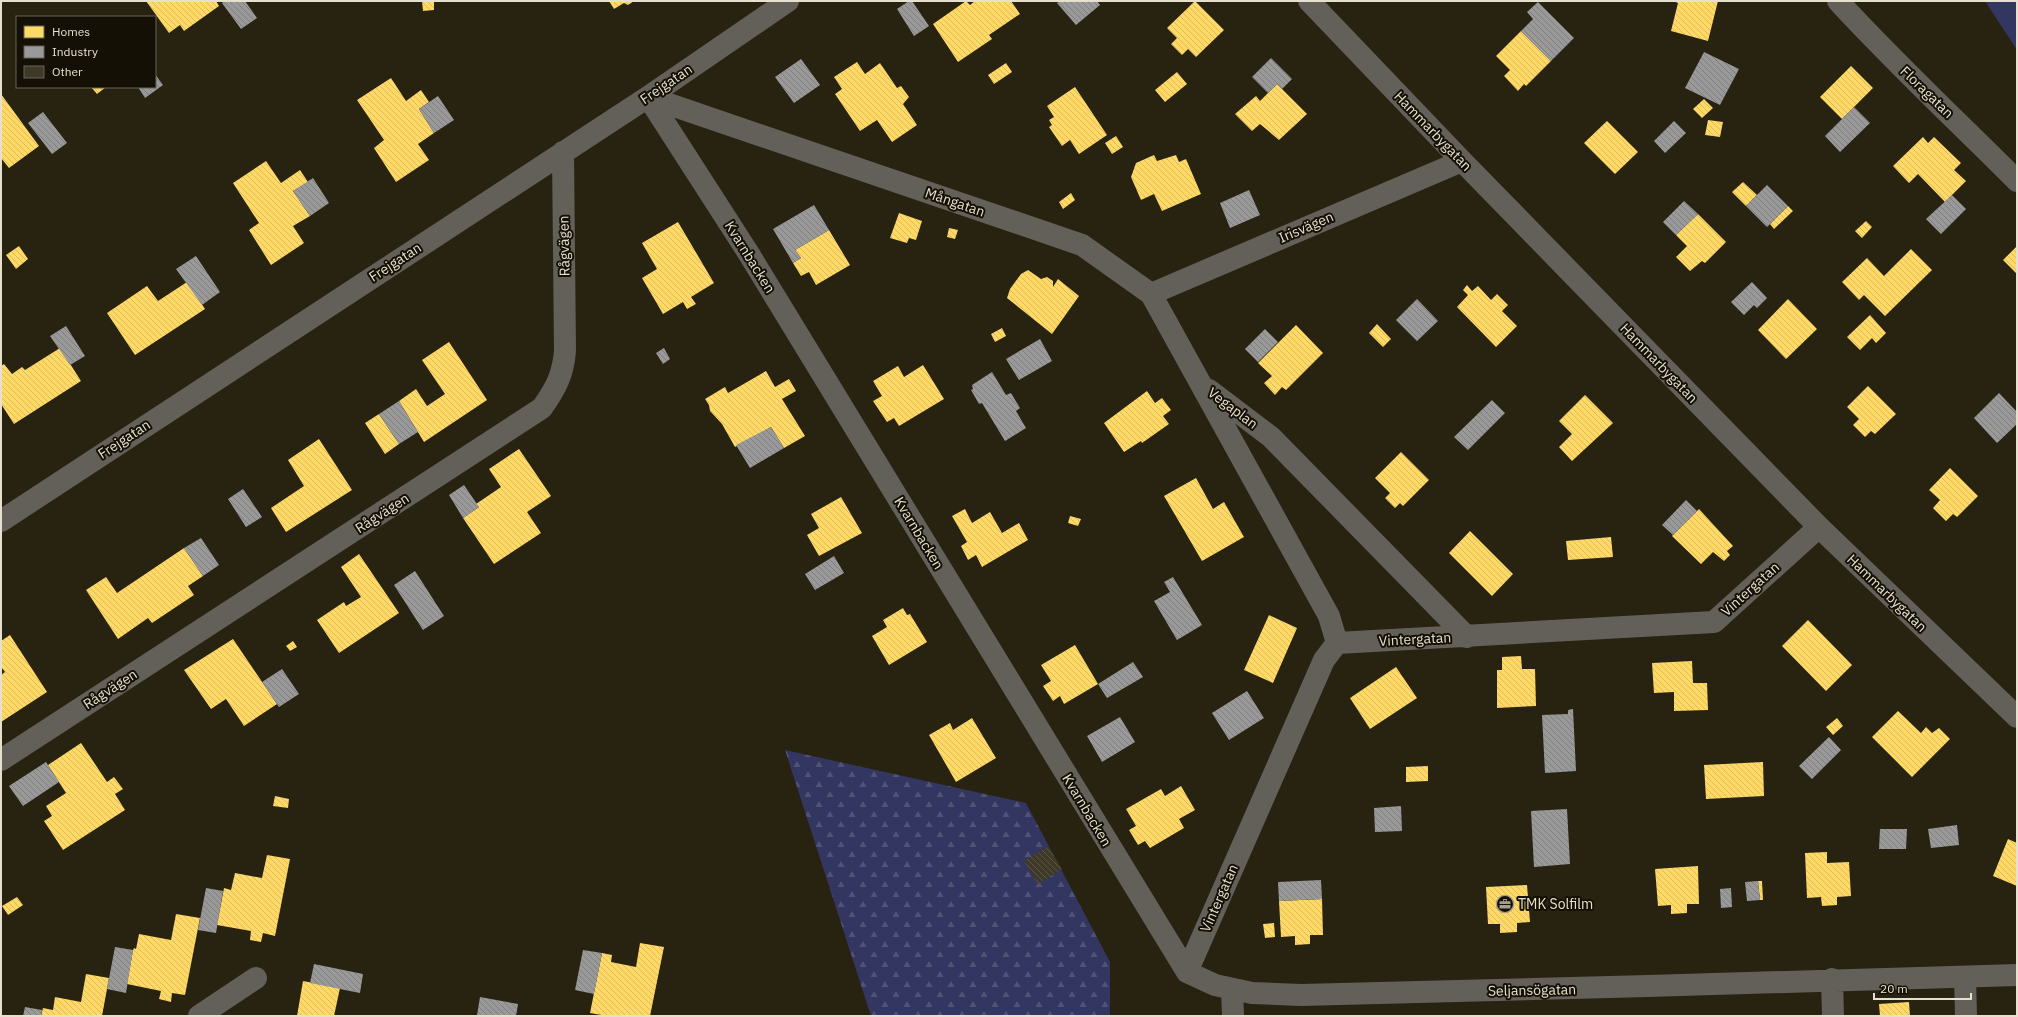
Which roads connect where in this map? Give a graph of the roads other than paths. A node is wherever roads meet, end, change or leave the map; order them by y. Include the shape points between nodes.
1 (788, 1) edge
2 (1309, 1) edge
3 (1838, 1) edge
4 (648, 96) junction
5 (563, 152) junction
6 (1462, 161) junction
7 (2017, 181) edge
8 (1151, 294) junction
9 (1203, 386) junction
10 (1, 520) edge
11 (1819, 527) junction
12 (1467, 637) junction
13 (1337, 643) junction
14 (2017, 717) edge
15 (1, 760) edge
16 (1187, 972) junction
17 (2017, 975) edge
18 (1965, 977) junction
19 (256, 978) dead end
20 (1832, 979) junction
21 (1232, 989) junction
22 (199, 1016) edge
23 (1233, 1016) edge
24 (1833, 1016) edge
25 (1966, 1016) edge

1 - 4 street, Frejgatan
2 - 6 street, Hammarbygatan
3 - 7 street, Floragatan via 1879,46
4 - 5 street, Frejgatan
4 - 8 street, Mångatan via 1082,246
4 - 16 street, Kvarnbacken via 749,254
5 - 10 street, Frejgatan
5 - 15 street, Rågvägen via 563,370 554,391 542,408
6 - 8 street, Irisvägen
6 - 11 street, Hammarbygatan
8 - 9 street, Mångatan
9 - 12 street, Vegaplan via 1271,437
9 - 13 street, Vegaplan via 1329,616
11 - 12 street, Vintergatan via 1714,622
11 - 14 street, Hammarbygatan
12 - 13 street, Vintergatan
13 - 16 street, Vintergatan via 1324,660
16 - 21 street, Seljansögatan via 1215,985
17 - 18 street, Seljansögatan
18 - 20 street, Seljansögatan
18 - 25 street
19 - 22 street
20 - 21 street, Seljansögatan via 1593,989 1301,995 1252,993
20 - 24 street
21 - 23 street

